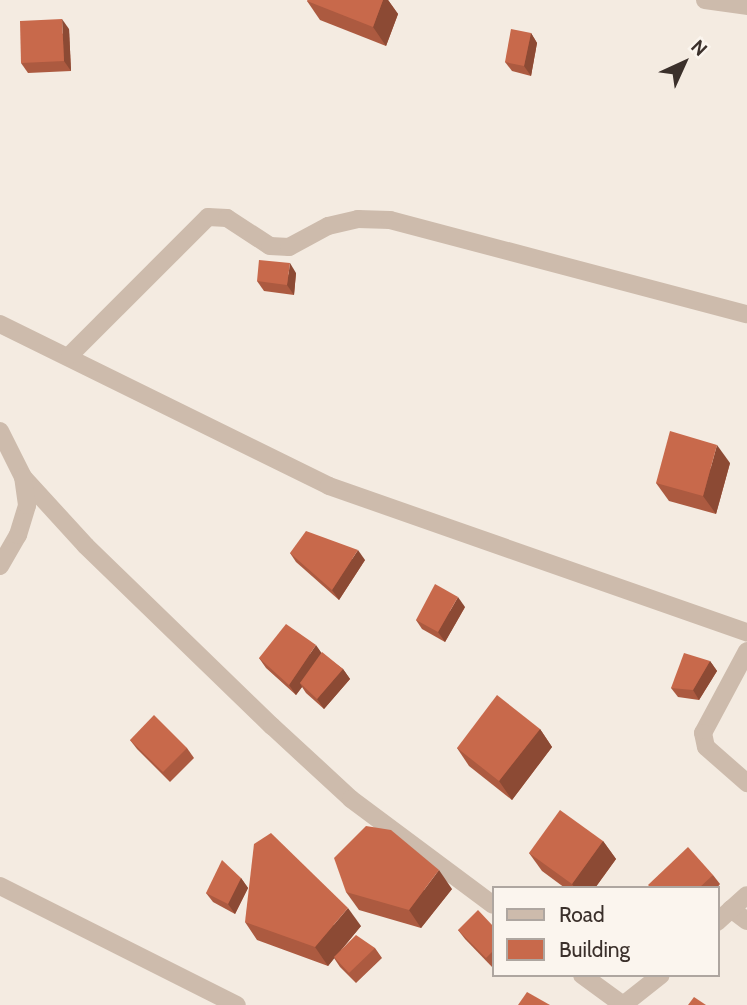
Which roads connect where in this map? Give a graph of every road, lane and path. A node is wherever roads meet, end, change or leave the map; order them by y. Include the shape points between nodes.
1 (705, 0) edge
2 (747, 6) edge
3 (747, 314) edge
4 (0, 324) edge
5 (70, 355) junction
6 (0, 431) edge
7 (23, 477) junction
8 (0, 566) edge
9 (747, 632) edge
10 (747, 651) edge
11 (747, 783) edge
12 (0, 886) edge
13 (747, 895) edge
14 (491, 904) edge
15 (731, 909) junction
16 (719, 920) edge
17 (747, 921) edge
18 (585, 977) edge
19 (658, 977) edge
20 (237, 1005) edge

1 - 2 street
3 - 5 street via 390,220 358,219 328,226 289,247 270,246 227,218 208,217
4 - 5 street
5 - 9 street via 329,486
6 - 7 street
7 - 8 street via 27,505 18,535
7 - 14 street via 86,546 351,799
10 - 11 street via 703,733 706,747
12 - 20 street
13 - 15 street
15 - 16 street
15 - 17 street
18 - 19 street via 623,1005

